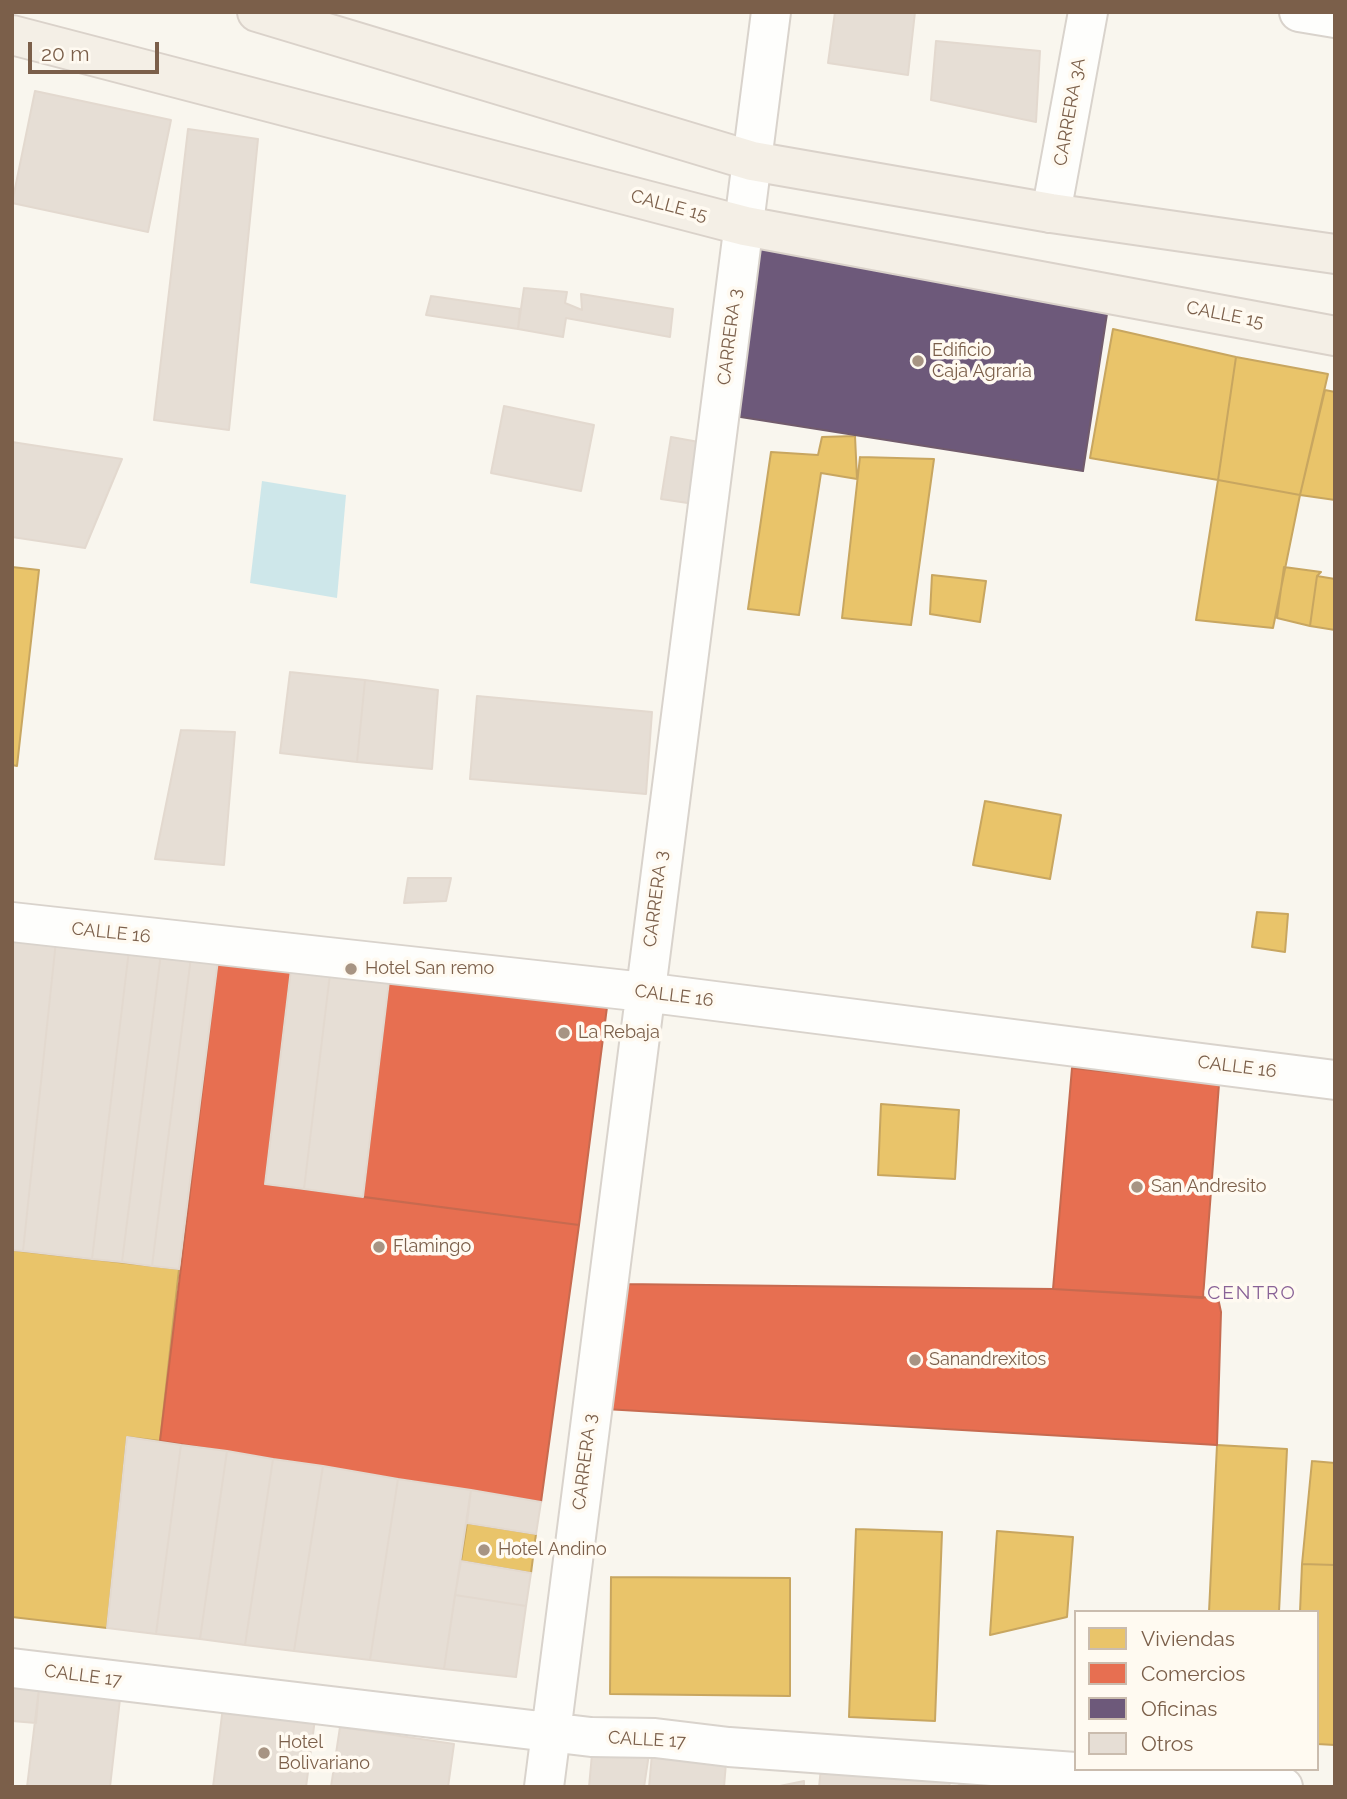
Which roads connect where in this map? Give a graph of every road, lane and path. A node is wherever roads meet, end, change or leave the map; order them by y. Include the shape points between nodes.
1 (257, 12) edge
2 (771, 12) edge
3 (1088, 12) edge
4 (1299, 12) edge
5 (1335, 18) edge
6 (12, 35) edge
7 (752, 161) junction
8 (1051, 213) junction
9 (745, 226) junction
10 (1335, 254) edge
11 (1335, 335) edge
12 (12, 922) edge
13 (644, 992) junction
14 (1335, 1080) edge
15 (12, 1668) edge
16 (551, 1730) junction
17 (544, 1787) edge
18 (1283, 1787) edge

1 - 7 main road
2 - 7 street, CARRERA 3
3 - 8 street, CARRERA 3A
4 - 5 street
6 - 9 main road, CALLE 15
7 - 8 main road
7 - 9 street, CARRERA 3
8 - 10 main road
9 - 11 main road, CALLE 15
9 - 13 street, CARRERA 3
12 - 13 street, CALLE 16
13 - 14 street, CALLE 16
13 - 16 street, CARRERA 3
15 - 16 street, CALLE 17
16 - 17 street, CARRERA 3
16 - 18 street, CALLE 17 via 591,1738 655,1738

